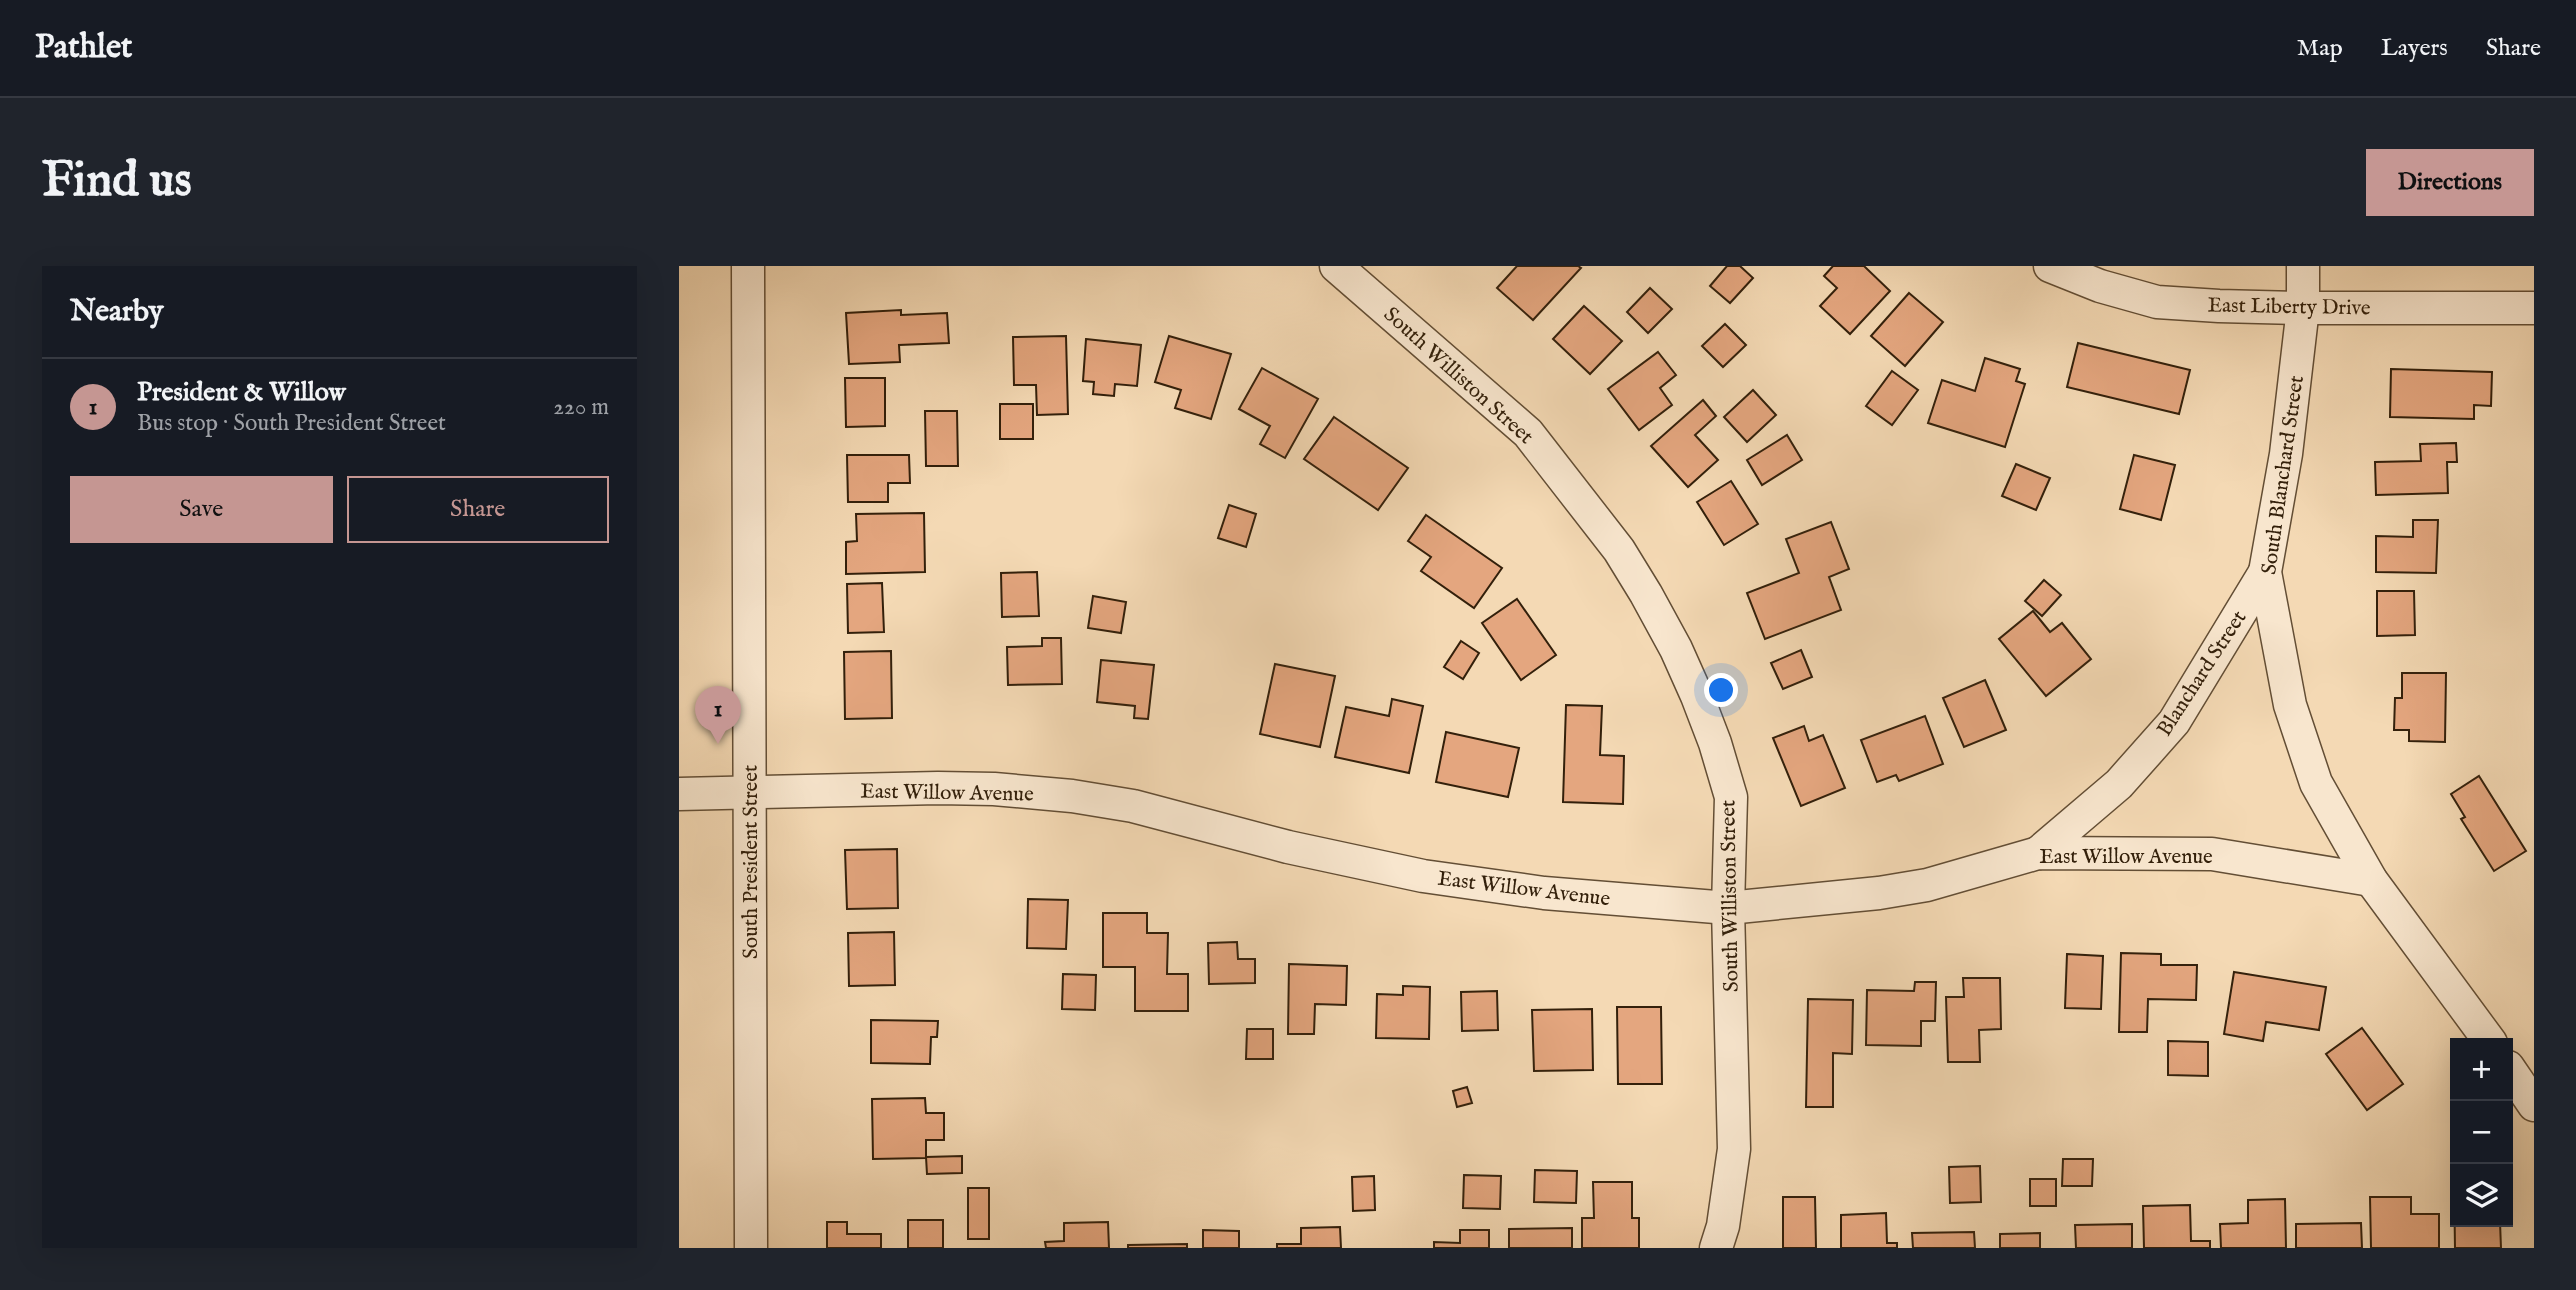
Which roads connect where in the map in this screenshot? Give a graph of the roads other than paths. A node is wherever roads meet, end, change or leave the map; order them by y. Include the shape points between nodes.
1 (748, 266) edge
2 (1336, 266) edge
3 (2050, 266) edge
4 (2303, 266) edge
5 (2303, 308) junction
6 (2534, 308) edge
7 (2265, 572) junction
8 (679, 793) edge
9 (749, 793) junction
10 (2038, 853) junction
11 (2371, 880) junction
12 (1728, 908) junction
13 (2487, 1038) edge
14 (2513, 1074) edge
15 (2534, 1105) edge
16 (751, 1248) edge
17 (1716, 1248) edge

1 - 9 street, South President Street
2 - 12 street, South Williston Street via 1528,433 1598,520 1647,594 1697,696 1731,797
3 - 5 street, East Liberty Drive via 2157,302
4 - 5 street, South Blanchard Street
5 - 6 street, East Liberty Drive
5 - 7 street, South Blanchard Street via 2286,454
7 - 10 street, Blanchard Street via 2174,722 2119,784
7 - 11 street, South Blanchard Street via 2290,705 2316,783
8 - 9 street, East Willow Avenue
9 - 12 street, East Willow Avenue via 938,788 1072,796 1133,806 1423,876 1544,893
9 - 16 street, South President Street
10 - 11 street, East Willow Avenue via 2212,854
10 - 12 street, East Willow Avenue via 1927,885
11 - 13 street, South Blanchard Street
12 - 17 street, South Williston Street via 1734,1149
14 - 15 street

